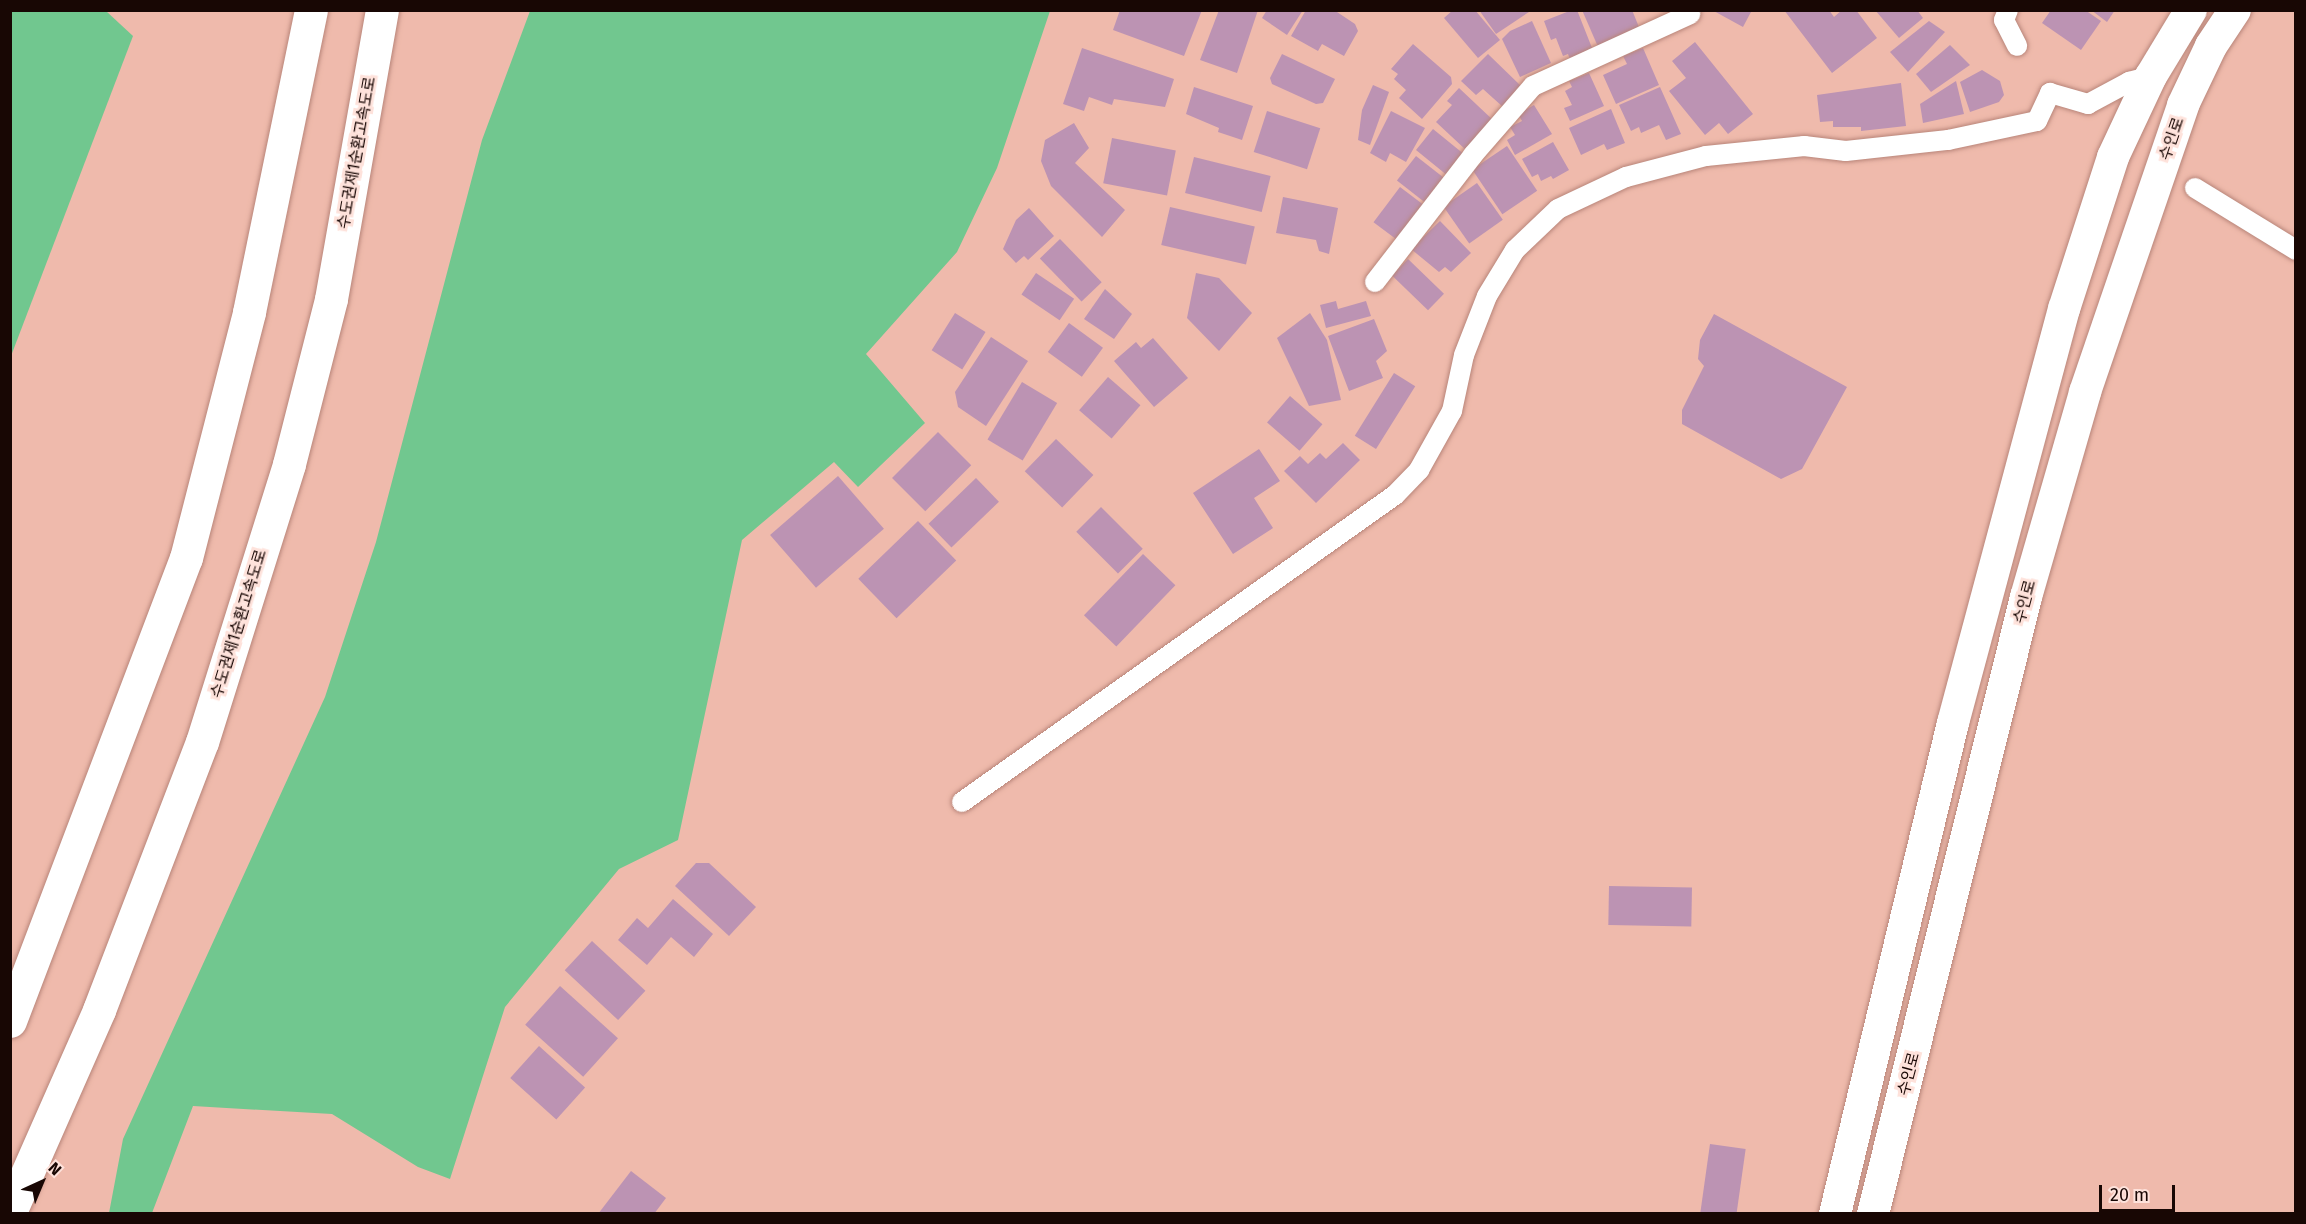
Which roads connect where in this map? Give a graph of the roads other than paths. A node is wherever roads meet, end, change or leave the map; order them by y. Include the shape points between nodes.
1 (311, 10) edge
2 (382, 10) edge
3 (2008, 10) edge
4 (2191, 10) edge
5 (2235, 10) edge
6 (1690, 15) dead end
7 (2017, 46) dead end
8 (2151, 76) junction
9 (2195, 188) dead end
10 (2295, 250) edge
11 (1375, 282) dead end
12 (962, 802) dead end
13 (10, 1021) edge
14 (10, 1212) edge
15 (1835, 1214) edge
16 (1873, 1214) edge

1 - 13 highway via 249,312 186,558
2 - 14 highway, 수도권제1순환고속도로 via 331,299 289,464 202,742 99,1010
3 - 7 street via 2004,20
4 - 8 main road
5 - 16 main road, 수인로 via 2211,46 2183,105 2085,392 2026,597
6 - 11 street via 1533,86 1473,155
8 - 12 street via 2128,82 2088,104 2050,93 2037,121 1948,140 1846,151 1804,146 1706,156 1626,177 1558,209 1515,250 1487,296 1464,355 1452,411 1419,470 1395,495
8 - 15 main road via 2113,157 2064,309 1953,723
9 - 10 street

